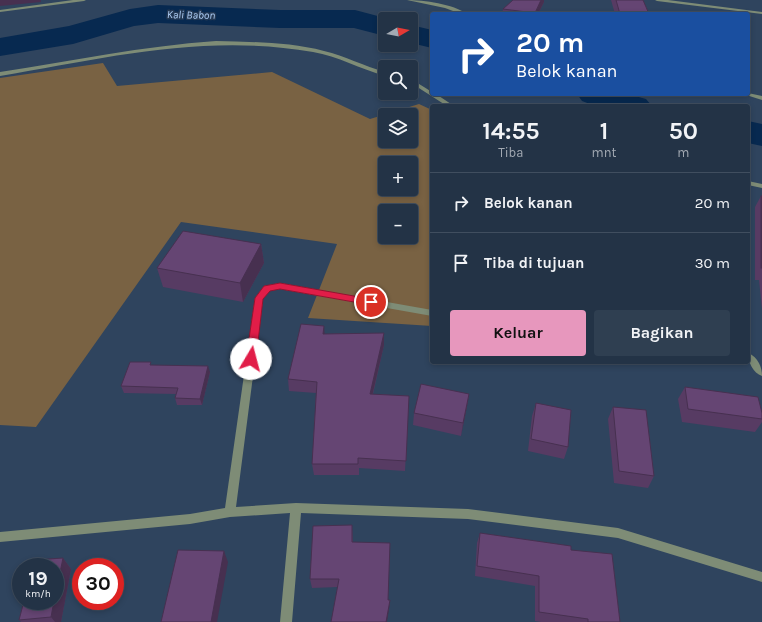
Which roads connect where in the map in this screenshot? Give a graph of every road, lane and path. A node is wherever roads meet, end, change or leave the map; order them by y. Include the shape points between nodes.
1 (84, 0) edge
2 (409, 0) edge
3 (657, 0) edge
4 (0, 11) edge
5 (460, 12) edge
6 (762, 13) edge
7 (378, 71) edge
8 (0, 74) edge
9 (418, 85) edge
10 (430, 93) edge
11 (750, 95) edge
12 (435, 96) edge
13 (762, 98) edge
14 (448, 104) edge
15 (750, 183) edge
16 (762, 186) edge
17 (430, 313) edge
18 (750, 358) edge
19 (762, 373) edge
20 (296, 508) junction
21 (230, 512) junction
22 (0, 537) edge
23 (762, 576) edge
24 (286, 622) edge

1 - 4 street
2 - 5 street
3 - 6 street
7 - 8 street via 327,53 287,46 214,42 180,44
9 - 10 street
11 - 13 street
12 - 14 street
15 - 16 street
17 - 21 street via 280,286 267,288 259,298
18 - 19 street
20 - 21 street
20 - 23 street via 468,514 618,533
20 - 24 street
21 - 22 street via 182,520

